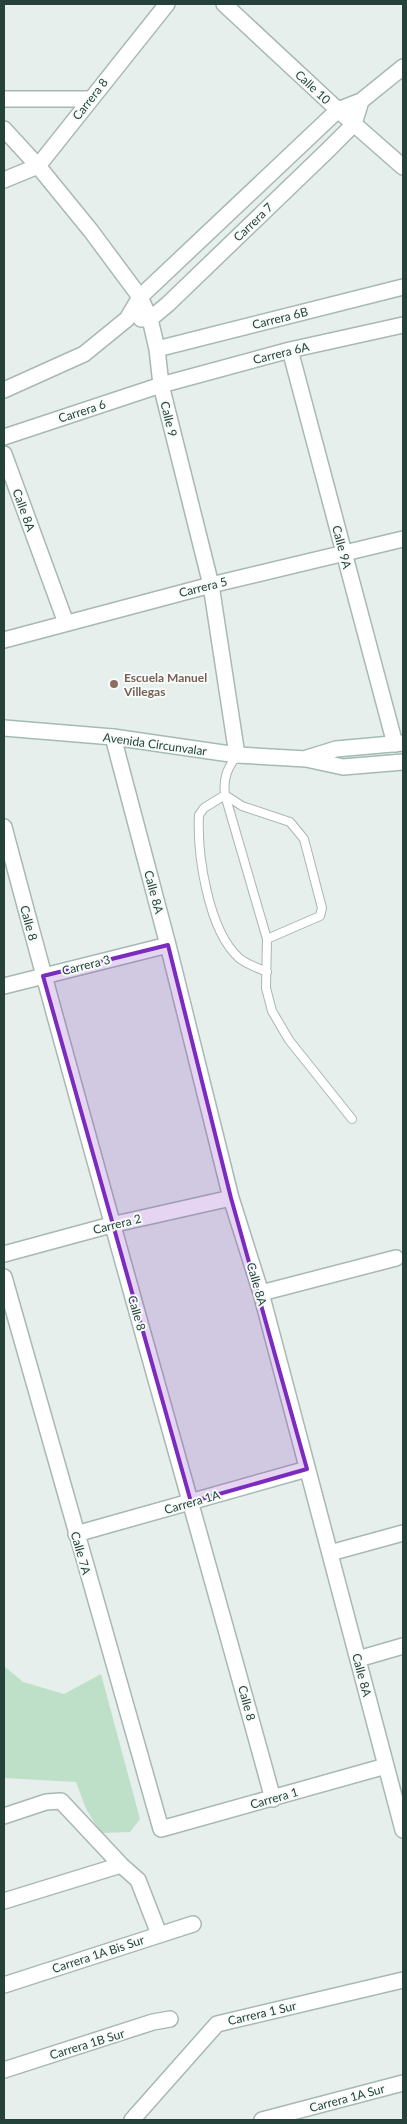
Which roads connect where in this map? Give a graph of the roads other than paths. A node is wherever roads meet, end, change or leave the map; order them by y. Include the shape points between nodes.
1 (167, 4) edge
2 (224, 4) edge
3 (403, 67) edge
4 (4, 99) edge
5 (90, 99) junction
6 (361, 101) junction
7 (338, 110) junction
8 (354, 124) junction
9 (4, 130) edge
10 (38, 166) junction
11 (403, 167) edge
12 (4, 180) edge
13 (403, 287) edge
14 (140, 297) junction
15 (127, 319) junction
16 (150, 319) junction
17 (403, 325) edge
18 (157, 349) junction
19 (290, 350) junction
20 (161, 385) junction
21 (4, 390) edge
22 (4, 437) edge
23 (4, 454) edge
24 (403, 539) edge
25 (344, 553) junction
26 (211, 585) junction
27 (66, 623) junction
28 (4, 640) edge
29 (4, 728) edge
30 (113, 737) junction
31 (399, 743) edge
32 (237, 755) junction
33 (306, 759) junction
34 (403, 762) edge
35 (224, 794) junction
36 (4, 827) edge
37 (267, 939) junction
38 (168, 944) junction
39 (267, 972) junction
40 (43, 976) junction
41 (4, 986) edge
42 (352, 1119) dead end
43 (231, 1198) junction
44 (111, 1225) junction
45 (4, 1254) edge
46 (396, 1258) dead end
47 (4, 1277) edge
48 (261, 1293) junction
49 (307, 1469) junction
50 (192, 1502) junction
51 (403, 1533) edge
52 (76, 1534) junction
53 (330, 1553) junction
54 (403, 1646) edge
55 (358, 1659) junction
56 (386, 1766) junction
57 (273, 1799) junction
58 (4, 1816) edge
59 (161, 1829) joint
60 (403, 1830) edge
61 (121, 1865) junction
62 (4, 1902) edge
63 (193, 1924) dead end
64 (159, 1934) junction
65 (403, 1980) edge
66 (4, 1985) edge
67 (170, 2019) dead end
68 (4, 2070) edge
69 (403, 2083) edge
70 (132, 2120) edge
71 (262, 2120) edge

1 - 5 street, Carrera 8
2 - 7 street, Calle 10
3 - 6 street, Carrera 7
4 - 5 street
5 - 10 street, Carrera 8
6 - 7 street, Carrera 7
6 - 8 street, Carrera 7
7 - 8 street, Calle 10
7 - 14 street, Carrera 7
8 - 11 street, Calle 10
8 - 16 street, Carrera 7
9 - 10 street, Calle 9
10 - 12 street, Carrera 8
10 - 14 street, Calle 9
13 - 18 street, Carrera 6B
14 - 15 street, Carrera 7
14 - 16 street, Calle 9
15 - 16 street
15 - 21 street, Carrera 7 via 84,354
16 - 18 street, Calle 9
17 - 19 street, Carrera 6A
18 - 20 street, Calle 9
19 - 20 street, Carrera 6A
19 - 25 street, Calle 9A
20 - 22 street, Carrera 6
20 - 26 street, Calle 9
23 - 27 street, Calle 8A
24 - 25 street, Carrera 5
25 - 26 street, Carrera 5
25 - 31 street, Calle 9A
26 - 27 street, Carrera 5
26 - 32 street, Calle 9
27 - 28 street, Carrera 5
29 - 30 street, Avenida Circunvalar
30 - 32 street, Avenida Circunvalar
30 - 38 street, Calle 8A
31 - 33 street, Avenida Circunvalar via 336,749
32 - 33 street, Avenida Circunvalar
32 - 35 lane via 223,781
33 - 34 street, Avenida Circunvalar via 343,767
35 - 37 lane
35 - 37 lane via 242,806 290,822 304,839 322,908 320,916
35 - 39 lane via 198,815 203,869 214,914 225,941 240,959
36 - 40 street, Calle 8
37 - 39 lane
38 - 40 street, Carrera 3
38 - 43 street, Calle 8A
39 - 42 lane via 266,988 272,1011 289,1040
40 - 41 street, Carrera 3
40 - 44 street, Calle 8
43 - 44 street, Carrera 2
43 - 48 street, Calle 8A
44 - 45 street, Carrera 2
44 - 50 street, Calle 8
46 - 48 street
47 - 52 street, Calle 7A
48 - 49 street, Calle 8A
49 - 50 street, Carrera 1A
49 - 53 street, Calle 8A
50 - 52 street, Carrera 1A
50 - 57 street, Calle 8
51 - 53 street
52 - 59 street, Calle 7A
53 - 55 street, Calle 8A
54 - 55 street
55 - 56 street, Calle 8A
56 - 57 street, Carrera 1
56 - 60 street, Calle 8A
57 - 59 street, Carrera 1
58 - 61 street via 46,1802 61,1801
61 - 62 street
61 - 64 street via 138,1880
63 - 64 street, Carrera 1A Bis Sur
64 - 66 street, Carrera 1A Bis Sur
65 - 70 street, Carrera 1 Sur via 217,2024
67 - 68 street, Carrera 1B Sur
69 - 71 street, Carrera 1A Sur

